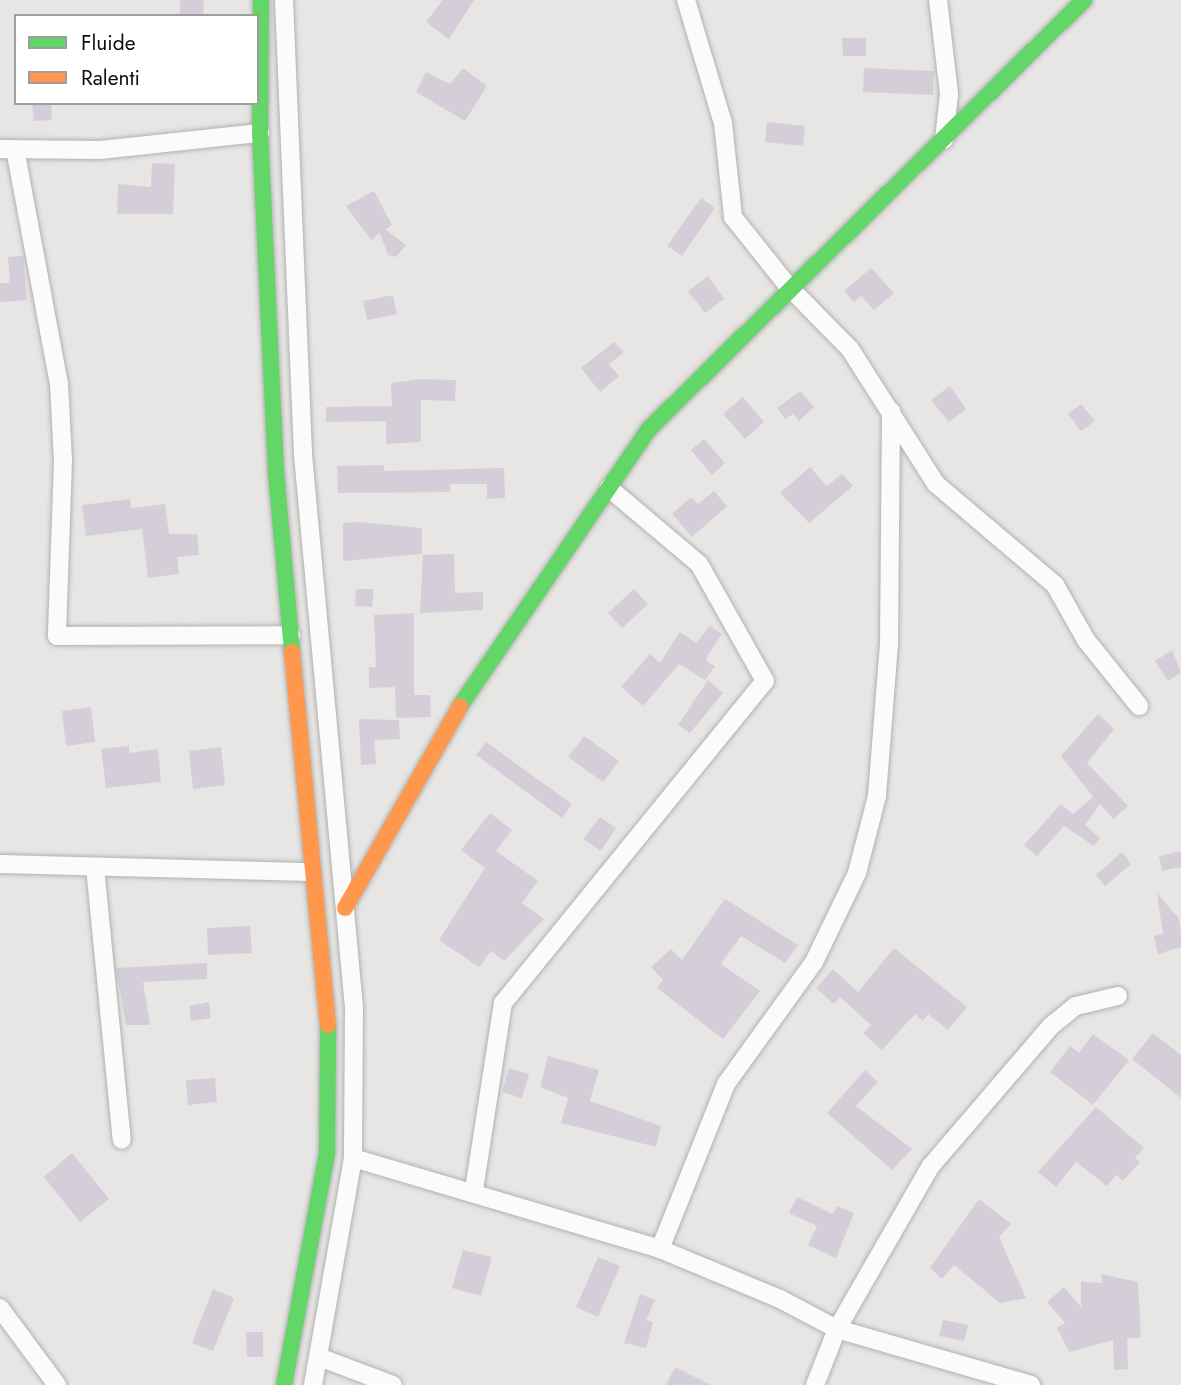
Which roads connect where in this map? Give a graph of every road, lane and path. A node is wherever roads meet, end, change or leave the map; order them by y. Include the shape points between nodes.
1 (261, 0) edge
2 (284, 0) edge
3 (686, 0) edge
4 (939, 0) edge
5 (1084, 0) edge
6 (260, 133) junction
7 (944, 144) junction
8 (7, 149) edge
9 (788, 286) junction
10 (891, 411) junction
11 (609, 488) junction
12 (291, 635) junction
13 (1139, 706) dead end
14 (0, 864) edge
15 (95, 867) junction
16 (311, 872) junction
17 (345, 908) junction
18 (1118, 996) dead end
19 (122, 1140) dead end
20 (354, 1158) junction
21 (474, 1190) junction
22 (660, 1250) junction
23 (0, 1308) edge
24 (837, 1329) junction
25 (320, 1357) junction
26 (57, 1385) edge
27 (284, 1385) edge
28 (313, 1385) edge
29 (393, 1385) edge
30 (815, 1385) edge
31 (1031, 1385) edge

1 - 6 street
2 - 17 street via 303,455
3 - 9 street via 723,122 733,217
4 - 7 street via 949,94
5 - 7 street
6 - 8 street via 100,150
6 - 12 street via 276,472
7 - 9 street
8 - 12 street via 59,384 64,461 57,636
9 - 10 street via 850,349
9 - 11 street via 649,429
10 - 13 street via 936,484 1055,585 1086,640
10 - 22 street via 889,644 877,796 857,873 814,962 726,1084
11 - 17 street via 502,640
11 - 21 street via 699,564 765,681 503,1003
12 - 16 street
14 - 15 street
15 - 16 street
15 - 19 street
16 - 27 street via 328,1002 327,1152
17 - 20 street via 354,1008
18 - 24 street via 1076,1006 1051,1026 930,1167
20 - 21 street
20 - 25 street
21 - 22 street
22 - 24 street via 780,1299
23 - 26 street
24 - 30 street
24 - 31 street
25 - 28 street
25 - 29 street

